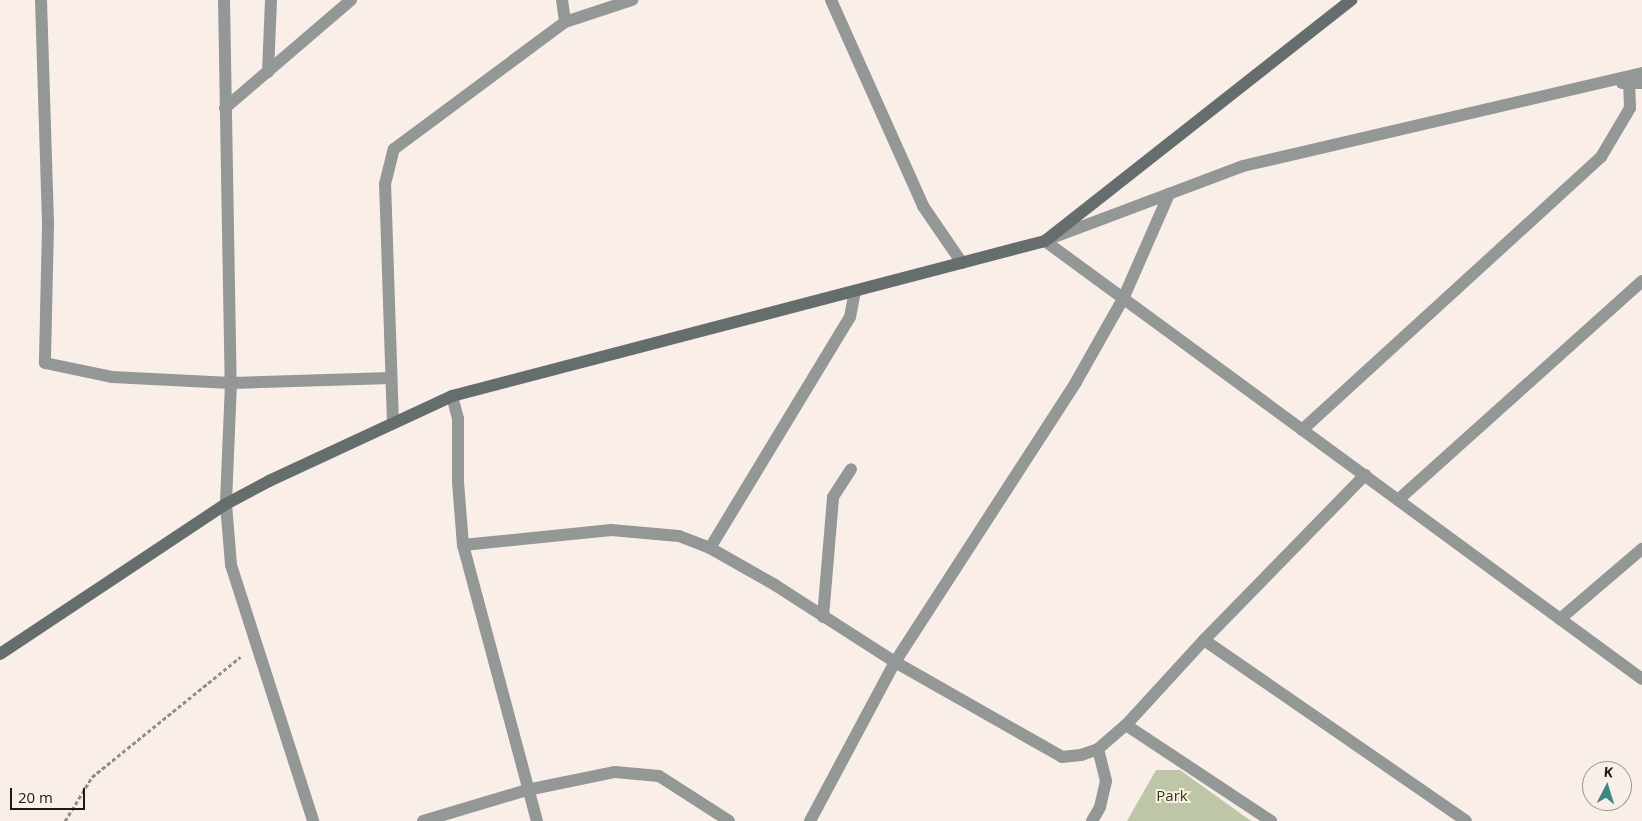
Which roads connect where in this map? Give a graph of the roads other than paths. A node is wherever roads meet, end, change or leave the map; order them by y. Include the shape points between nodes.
1 (41, 0) edge
2 (224, 0) edge
3 (271, 0) edge
4 (351, 0) edge
5 (562, 0) edge
6 (632, 0) edge
7 (831, 0) edge
8 (1347, 1) edge
9 (565, 22) junction
10 (268, 72) junction
11 (1642, 73) edge
12 (1629, 83) junction
13 (1642, 83) edge
14 (1592, 84) junction
15 (226, 108) junction
16 (1169, 194) junction
17 (1045, 241) junction
18 (962, 263) junction
19 (1642, 281) edge
20 (855, 291) junction
21 (1123, 299) junction
22 (391, 378) junction
23 (231, 383) junction
24 (452, 396) junction
25 (393, 423) junction
26 (1302, 430) junction
27 (851, 469) dead end
28 (1365, 475) junction
29 (1398, 500) junction
30 (226, 504) junction
31 (463, 545) junction
32 (710, 548) junction
33 (1642, 549) edge
34 (823, 617) junction
35 (1560, 619) junction
36 (1204, 640) junction
37 (0, 654) edge
38 (895, 662) junction
39 (1642, 678) edge
40 (1126, 725) junction
41 (1098, 749) junction
42 (527, 790) junction
43 (313, 821) edge
44 (423, 821) edge
45 (537, 821) edge
46 (729, 821) edge
47 (810, 821) edge
48 (1092, 821) edge
49 (1271, 821) edge
50 (1466, 821) edge

1 - 23 street via 48,226 45,363 112,377
2 - 15 street
3 - 10 street
4 - 10 street
5 - 9 street
6 - 9 street
7 - 18 street via 923,206
8 - 17 street
9 - 22 street via 394,149 385,184
10 - 15 street
11 - 14 street
12 - 13 street
12 - 14 street
12 - 26 street via 1630,108 1601,157
14 - 16 street via 1244,166
15 - 23 street
16 - 17 street
16 - 21 street
17 - 18 street
17 - 21 street
18 - 20 street
19 - 29 street
20 - 24 street
20 - 32 street via 850,317
21 - 26 street
21 - 38 street via 1076,382
22 - 23 street
22 - 25 street
23 - 30 street
24 - 25 street
24 - 31 street via 458,419
25 - 30 street
26 - 28 street
27 - 34 street via 833,497
28 - 29 street
28 - 36 street
29 - 35 street
30 - 37 street
30 - 43 street via 231,565
31 - 32 street via 611,530 680,536
31 - 42 street
32 - 34 street
33 - 35 street
34 - 38 street
35 - 39 street
36 - 40 street
36 - 50 street
38 - 41 street via 1062,757
38 - 47 street
40 - 41 street
40 - 49 street
41 - 48 street via 1106,781 1100,807
42 - 44 street
42 - 45 street
42 - 46 street via 615,772 658,776

